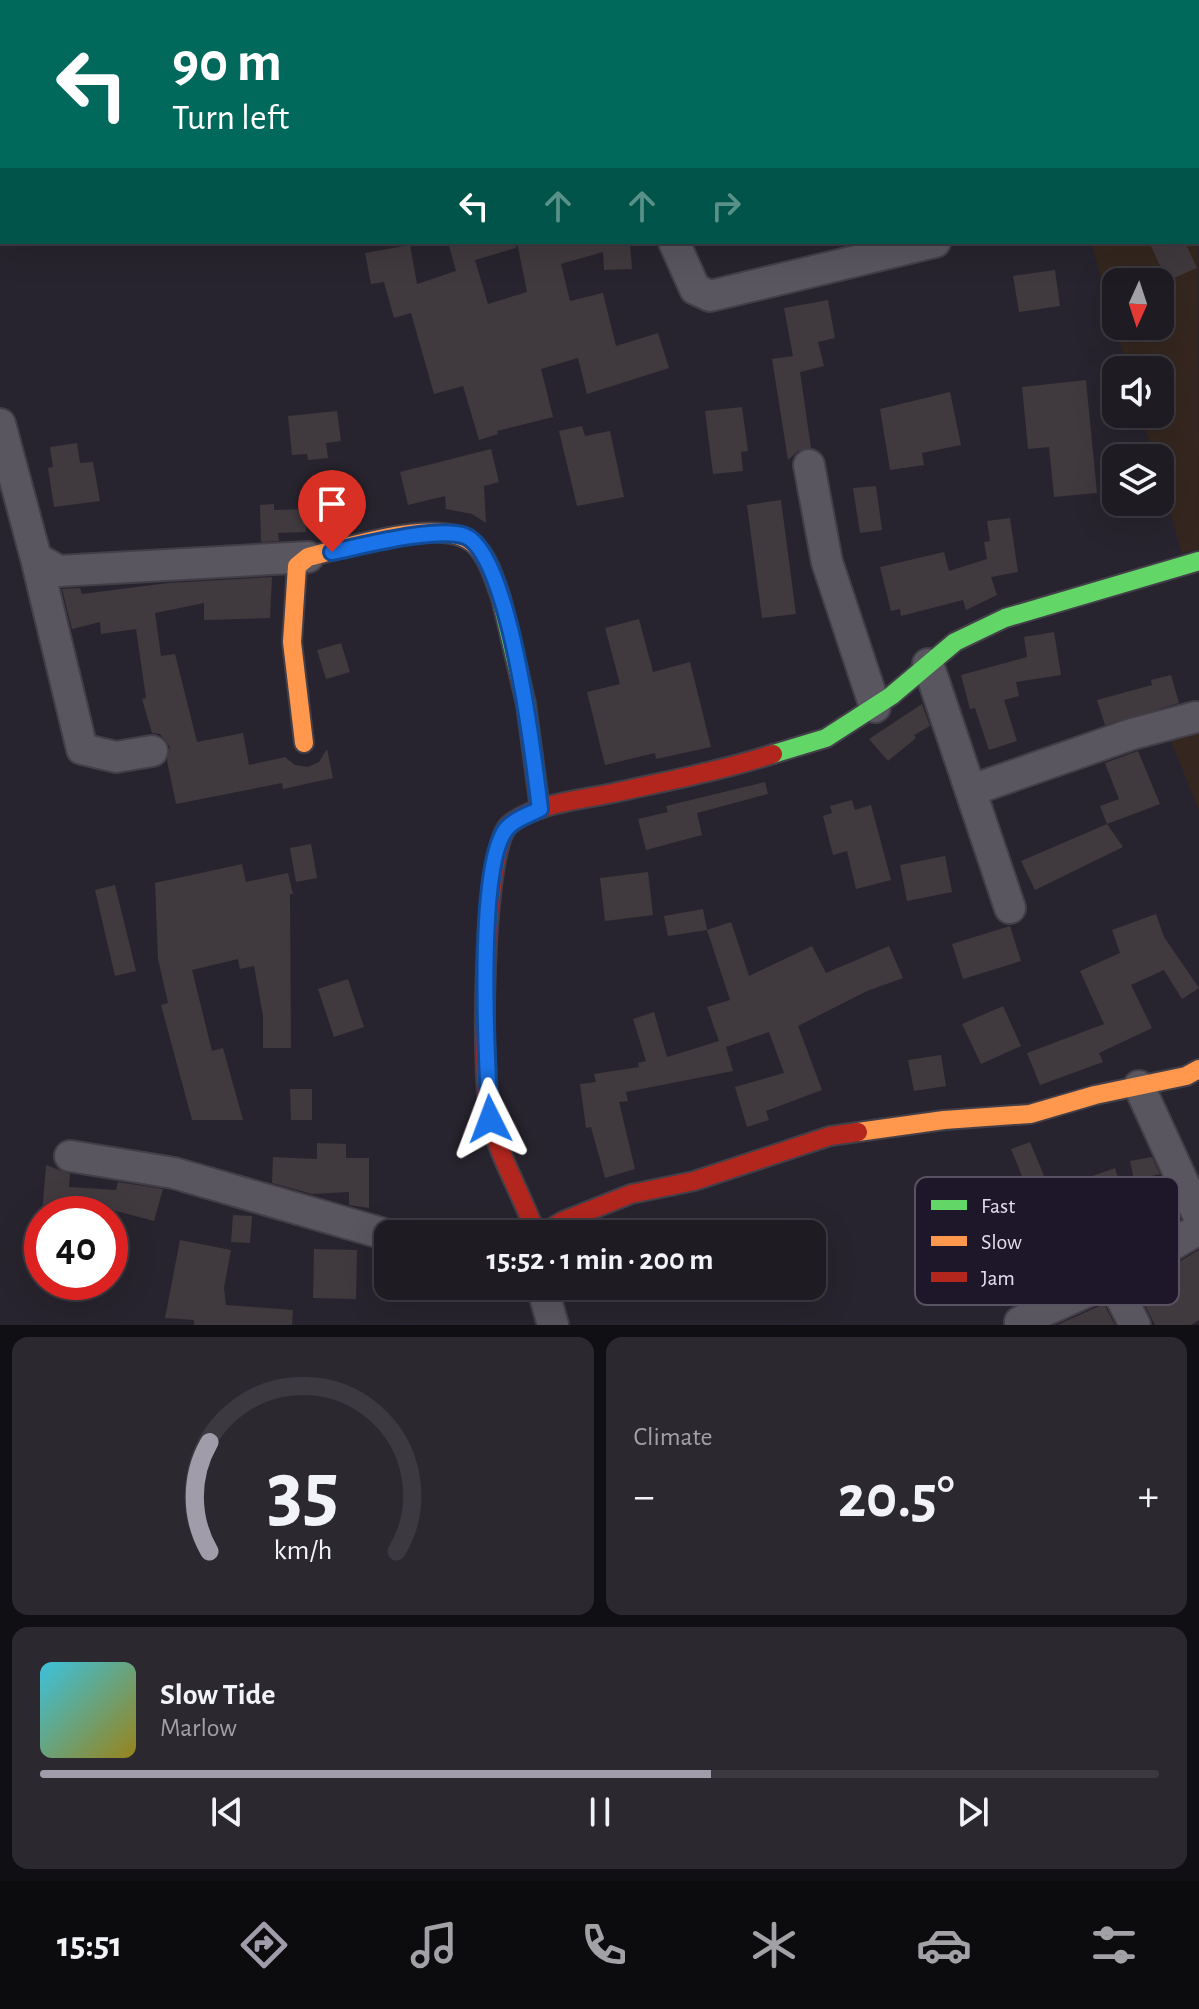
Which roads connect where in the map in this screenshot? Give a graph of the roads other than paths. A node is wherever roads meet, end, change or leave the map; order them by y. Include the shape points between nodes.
1 (675, 244) edge
2 (927, 244) edge
3 (0, 424) edge
4 (809, 465) dead end
5 (308, 557) junction
6 (36, 558) junction
7 (1199, 561) edge
8 (928, 664) junction
9 (875, 707) junction
10 (1196, 717) dead end
11 (304, 743) dead end
12 (152, 751) dead end
13 (972, 790) junction
14 (540, 809) junction
15 (1010, 908) dead end
16 (1199, 1069) edge
17 (1139, 1086) junction
18 (70, 1156) dead end
19 (1199, 1217) edge
20 (531, 1220) edge
21 (566, 1220) edge
22 (1199, 1229) edge
23 (374, 1231) edge
24 (1179, 1241) edge
25 (546, 1300) edge
26 (1057, 1305) edge
27 (1125, 1305) edge
28 (553, 1325) edge
29 (1022, 1325) edge
30 (1135, 1325) edge

1 - 2 street via 695,289 710,296
3 - 6 street
4 - 9 street via 827,562
5 - 6 street via 59,571
5 - 11 street via 294,576 292,629
5 - 14 street via 400,538 461,534 474,540 491,566 510,630 531,728
6 - 12 street via 82,749 116,757
7 - 8 street via 1005,618 955,642
8 - 9 street
8 - 13 street
9 - 14 street via 826,738 732,767
10 - 13 street
13 - 15 street
14 - 20 street via 508,826 497,846 485,1024 490,1119
16 - 17 street
17 - 19 street
17 - 21 street via 1030,1114 830,1136 694,1181 631,1194
18 - 23 street via 174,1173
22 - 24 street
25 - 28 street
26 - 29 street
27 - 30 street

